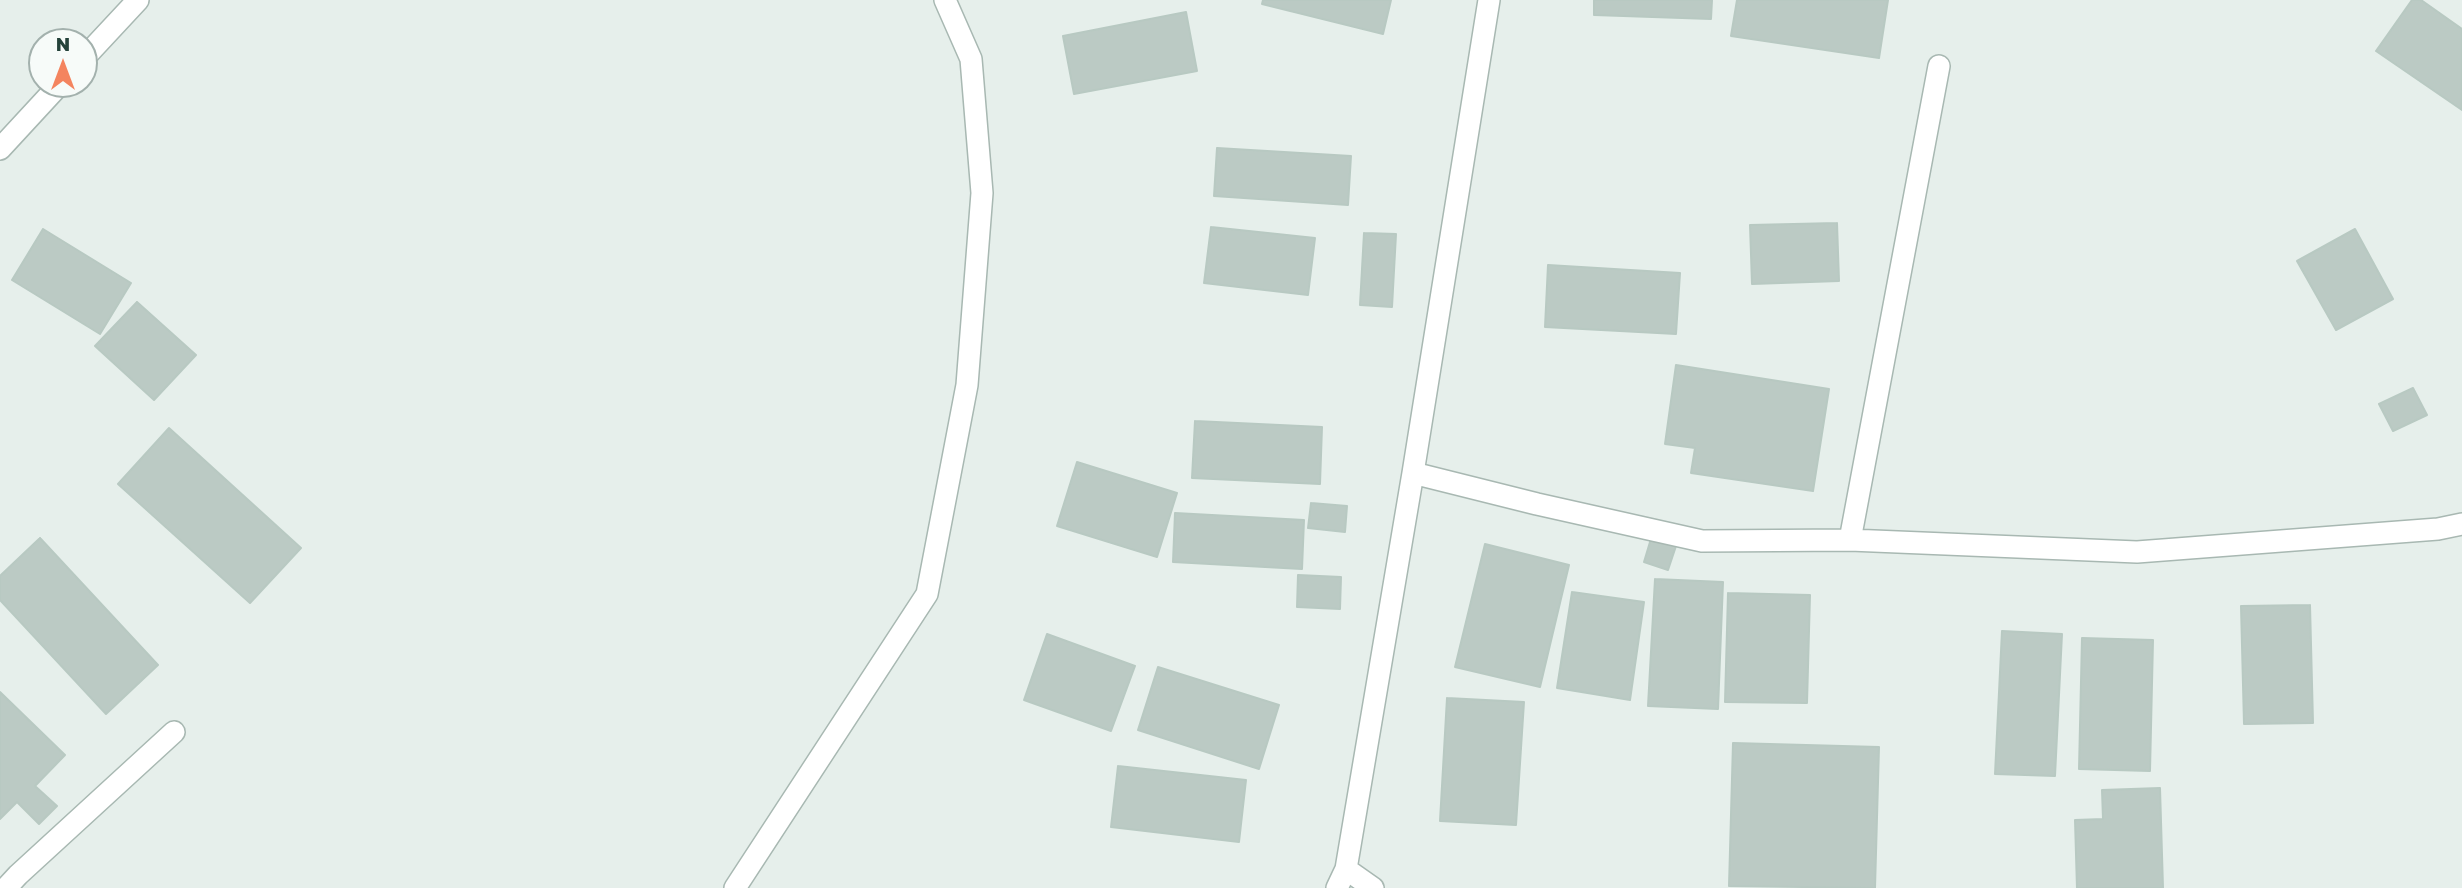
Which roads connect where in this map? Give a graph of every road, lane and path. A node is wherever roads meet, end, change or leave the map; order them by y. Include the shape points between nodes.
1 (138, 0) edge
2 (945, 0) edge
3 (1489, 0) edge
4 (98, 43) edge
5 (1939, 66) dead end
6 (47, 98) edge
7 (0, 149) edge
8 (1413, 472) junction
9 (2462, 524) edge
10 (1850, 540) junction
11 (174, 732) dead end
12 (1341, 879) edge
13 (6, 888) edge
14 (735, 888) edge
15 (1373, 888) edge

1 - 4 street
2 - 14 street via 971,59 982,193 967,385 927,594
3 - 8 street
5 - 10 street
6 - 7 street
8 - 10 street via 1702,541
8 - 12 street
9 - 10 street via 2137,552
11 - 13 street
12 - 15 street

